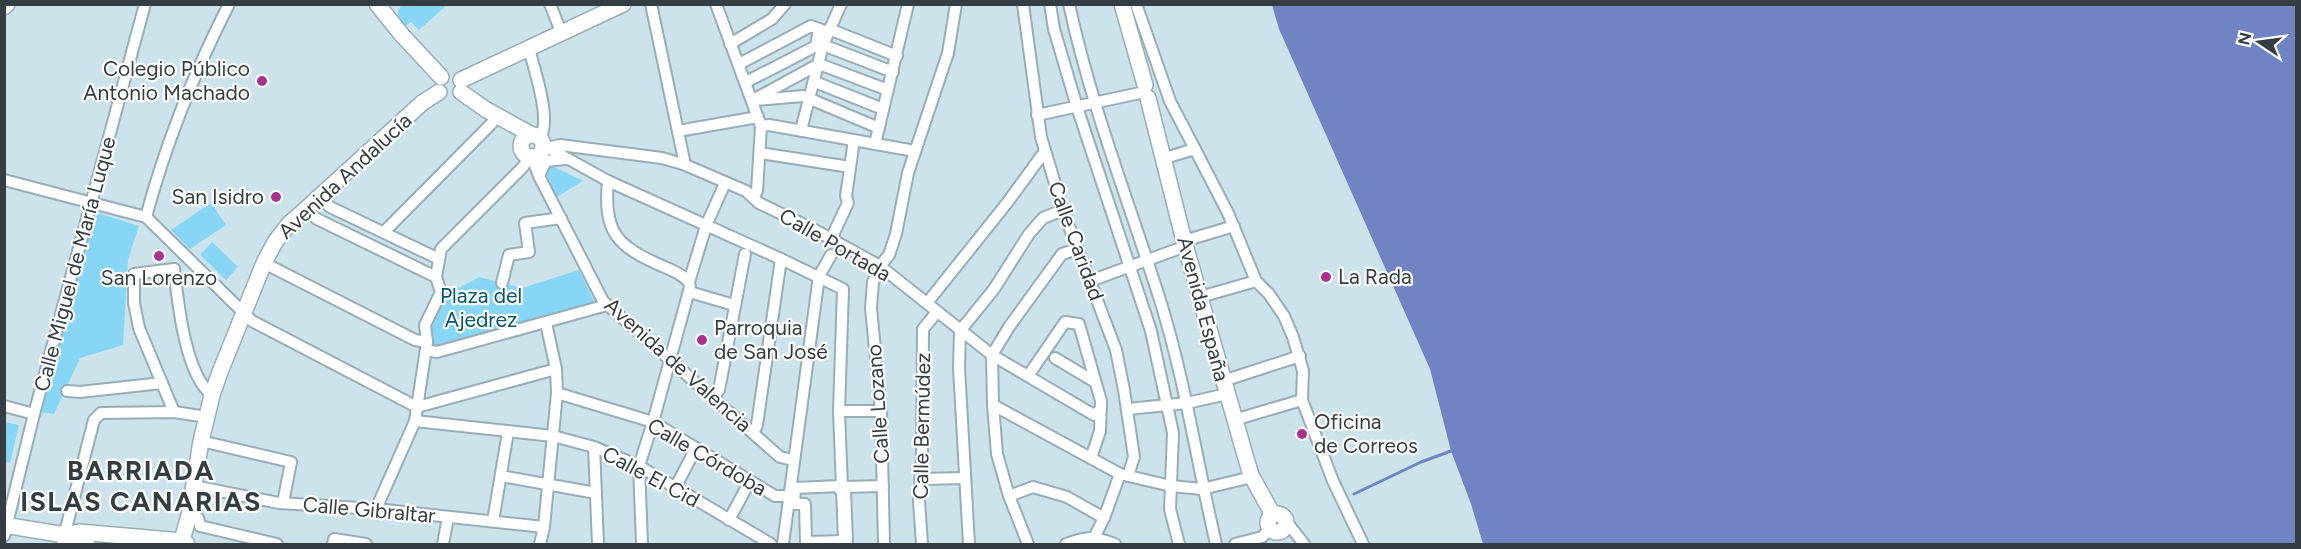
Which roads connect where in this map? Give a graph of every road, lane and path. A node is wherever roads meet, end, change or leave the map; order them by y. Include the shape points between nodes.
1 (145, 4) edge
2 (229, 4) edge
3 (550, 4) edge
4 (623, 4) edge
5 (651, 4) edge
6 (716, 4) edge
7 (785, 4) edge
8 (827, 4) edge
9 (956, 4) edge
10 (1023, 4) edge
11 (1050, 4) edge
12 (1069, 4) edge
13 (1122, 4) edge
14 (1136, 4) edge
15 (909, 5) edge
16 (382, 6) edge
17 (839, 7) edge
18 (825, 30) junction
19 (561, 32) junction
20 (730, 44) junction
21 (823, 45) junction
22 (529, 48) junction
23 (897, 56) junction
24 (739, 64) junction
25 (819, 64) junction
26 (893, 72) junction
27 (746, 82) junction
28 (815, 82) junction
29 (440, 85) junction
30 (461, 86) junction
31 (888, 90) junction
32 (1144, 92) junction
33 (810, 99) junction
34 (753, 100) junction
35 (1095, 104) junction
36 (1077, 107) junction
37 (884, 109) junction
38 (490, 113) junction
39 (1037, 115) junction
40 (759, 121) junction
41 (879, 128) junction
42 (801, 130) junction
43 (678, 131) junction
44 (854, 140) junction
45 (875, 144) junction
46 (536, 147) junction
47 (1195, 149) junction
48 (596, 150) junction
49 (915, 151) junction
50 (1045, 151) junction
51 (760, 153) junction
52 (1168, 157) dead end
53 (566, 159) junction
54 (683, 164) junction
55 (850, 167) junction
56 (589, 172) junction
57 (539, 176) junction
58 (4, 180) edge
59 (608, 181) junction
60 (725, 183) junction
61 (320, 197) junction
62 (753, 197) junction
63 (1126, 201) junction
64 (92, 203) junction
65 (1110, 205) junction
66 (306, 209) junction
67 (1063, 210) junction
68 (146, 217) junction
69 (561, 218) junction
70 (707, 222) junction
71 (1234, 226) junction
72 (384, 232) junction
73 (1185, 244) junction
74 (833, 247) junction
75 (1077, 249) junction
76 (745, 254) dead end
77 (186, 256) junction
78 (438, 258) junction
79 (781, 259) junction
80 (1146, 260) junction
81 (264, 263) junction
82 (880, 266) junction
83 (1129, 267) junction
84 (174, 269) junction
85 (819, 276) junction
86 (436, 277) junction
87 (1089, 280) junction
88 (1256, 280) junction
89 (689, 282) junction
90 (502, 283) dead end
91 (688, 294) junction
92 (1200, 297) junction
93 (927, 303) junction
94 (607, 305) junction
95 (734, 306) junction
96 (937, 312) junction
97 (244, 314) junction
98 (546, 323) junction
99 (960, 331) junction
100 (427, 346) junction
101 (992, 355) junction
102 (1300, 356) junction
103 (1055, 358) dead end
104 (671, 360) junction
105 (556, 369) junction
106 (1028, 376) junction
107 (1095, 382) junction
108 (162, 383) junction
109 (1225, 387) junction
110 (67, 391) dead end
111 (557, 393) junction
112 (212, 395) junction
113 (713, 397) junction
114 (1302, 400) junction
115 (1187, 403) junction
116 (993, 405) junction
117 (1168, 405) junction
118 (4, 406) edge
119 (417, 407) junction
120 (1101, 409) junction
121 (1128, 409) junction
122 (839, 411) junction
123 (881, 411) junction
124 (174, 412) junction
125 (34, 414) junction
126 (207, 417) junction
127 (1234, 420) junction
128 (415, 421) junction
129 (653, 422) junction
130 (508, 432) junction
131 (753, 433) junction
132 (553, 436) junction
133 (201, 441) junction
134 (594, 447) junction
135 (696, 448) junction
136 (1090, 458) junction
137 (793, 460) junction
138 (639, 466) junction
139 (1124, 475) junction
140 (501, 476) junction
141 (1252, 477) junction
142 (964, 478) junction
143 (922, 479) junction
144 (750, 481) junction
145 (549, 484) junction
146 (194, 486) junction
147 (883, 486) junction
148 (1171, 486) junction
149 (675, 488) junction
150 (843, 489) junction
151 (1202, 489) junction
152 (596, 493) junction
153 (788, 496) junction
154 (1009, 496) junction
155 (283, 503) junction
156 (376, 509) junction
157 (190, 514) junction
158 (448, 517) junction
159 (1104, 518) junction
160 (729, 520) junction
161 (493, 521) junction
162 (1276, 522) junction
163 (544, 527) junction
164 (5, 528) edge
165 (64, 540) edge
166 (844, 540) dead end
167 (1092, 541) edge
168 (87, 544) edge
169 (186, 544) edge
170 (277, 544) edge
171 (333, 544) edge
172 (366, 544) edge
173 (444, 544) edge
174 (540, 544) edge
175 (598, 544) edge
176 (642, 544) edge
177 (771, 544) edge
178 (783, 544) edge
179 (884, 544) edge
180 (922, 544) edge
181 (969, 544) edge
182 (1028, 544) edge
183 (1066, 544) edge
184 (1115, 544) edge
185 (1179, 544) edge
186 (1216, 544) edge
187 (1235, 544) edge
188 (1304, 544) edge
189 (1364, 544) edge

1 - 64 street, Calle Miguel de María Luque
2 - 68 street via 184,100 161,160
3 - 19 street
4 - 19 street
5 - 43 street
6 - 20 street
7 - 20 street via 772,19
8 - 17 street
9 - 49 street, Calle Lozano via 948,53
10 - 39 street, Calle Caridad
11 - 36 street
12 - 35 street
13 - 32 street, Avenida España
14 - 47 street via 1170,100
15 - 23 street
16 - 29 street
17 - 18 street
18 - 21 street
18 - 23 street
18 - 24 street via 811,26
18 - 27 street via 816,46
19 - 22 street
20 - 24 street
21 - 25 street
21 - 26 street
22 - 30 street
22 - 46 street via 544,111 544,128
23 - 26 street
24 - 27 street
25 - 28 street
25 - 31 street
25 - 34 street
26 - 31 street
27 - 34 street
28 - 33 street
28 - 37 street
29 - 30 street via 452,74
29 - 30 street via 448,99 456,98
29 - 61 street, Avenida Andalucía
30 - 38 street
31 - 37 street
32 - 35 street
32 - 73 street, Avenida España
33 - 34 street via 803,96
33 - 41 street
33 - 42 street
34 - 40 street
35 - 36 street
35 - 63 street
36 - 39 street
36 - 65 street
37 - 41 street
38 - 46 street
38 - 72 street via 484,131
39 - 50 street, Calle Caridad
40 - 42 street
40 - 43 street
40 - 51 street
41 - 45 street
42 - 44 street
43 - 54 street
44 - 45 street
44 - 55 street
45 - 49 street
46 - 48 street, Calle Portada via 560,145
46 - 53 street
46 - 57 street, Avenida de Valencia
46 - 78 street via 522,168 441,249
47 - 52 street
47 - 71 street
48 - 54 street, Calle Portada
48 - 56 street via 585,160
49 - 82 street, Calle Lozano via 896,234
50 - 67 street, Calle Caridad
50 - 93 street
51 - 55 street
51 - 62 street via 757,191
53 - 56 street
53 - 57 street via 546,161
54 - 60 street, Calle Portada
55 - 74 street via 848,203
56 - 59 street
57 - 69 street, Avenida de Valencia
58 - 64 street
59 - 70 street
59 - 89 street via 608,210 619,239 634,253 679,273
60 - 62 street, Calle Portada
60 - 70 street
61 - 66 street, Avenida Andalucía
61 - 72 street via 330,207
62 - 74 street, Calle Portada
63 - 65 street
63 - 80 street
64 - 68 street
64 - 125 street, Calle Miguel de María Luque
65 - 83 street
66 - 81 street, Avenida Andalucía via 282,233
66 - 86 street via 317,219
67 - 75 street, Calle Caridad
67 - 99 street via 1043,218 1029,234 994,289
68 - 77 street
69 - 90 street via 525,223 529,252 509,255
69 - 94 street, Avenida de Valencia
70 - 79 street
70 - 89 street
71 - 73 street
71 - 88 street
72 - 78 street
73 - 80 street
73 - 92 street, Avenida España
74 - 82 street, Calle Portada
74 - 85 street
75 - 87 street, Calle Caridad
75 - 101 street via 1062,254
76 - 95 street
77 - 84 street
77 - 97 street
78 - 86 street
79 - 85 street
79 - 131 street
80 - 83 street
80 - 115 street
81 - 97 street, Avenida Andalucía
81 - 100 street
82 - 93 street, Calle Portada
82 - 123 street, Calle Lozano via 873,282 871,308
83 - 87 street
83 - 117 street via 1151,331
84 - 108 street via 134,274 139,328
84 - 112 street via 187,348 204,389
85 - 122 street via 843,289
85 - 137 street
86 - 100 street via 441,292 425,325
87 - 121 street, Calle Caridad via 1116,350
88 - 92 street
88 - 102 street via 1284,316
89 - 91 street
91 - 95 street
91 - 104 street
92 - 109 street, Avenida España
93 - 96 street, Calle Portada
94 - 98 street
94 - 104 street, Avenida de Valencia
95 - 113 street via 719,390
96 - 99 street, Calle Portada
96 - 143 street, Calle Bermúdez via 923,329
97 - 112 street, Avenida Andalucía
97 - 119 street
98 - 100 street via 437,352
98 - 105 street
99 - 101 street, Calle Portada
99 - 142 street via 958,368
100 - 119 street
101 - 106 street, Calle Portada
101 - 116 street
102 - 109 street
102 - 114 street
103 - 107 street
104 - 113 street, Avenida de Valencia
104 - 129 street
105 - 111 street
105 - 119 street
106 - 107 street via 1065,322 1079,324
106 - 120 street, Calle Portada via 1094,415
107 - 120 street
108 - 110 street
108 - 124 street
109 - 115 street
109 - 127 street, Avenida España
111 - 129 street, Calle Córdoba
111 - 132 street
112 - 126 street, Avenida Andalucía
113 - 131 street, Avenida de Valencia
114 - 127 street
114 - 189 street via 1333,481
115 - 117 street
115 - 151 street
116 - 136 street
116 - 154 street via 997,454
117 - 121 street
117 - 148 street via 1174,451
118 - 125 street
119 - 128 street
120 - 136 street via 1100,431
121 - 139 street, Calle Caridad via 1134,457
122 - 123 street
122 - 150 street
123 - 147 street, Calle Lozano
124 - 126 street
124 - 165 street via 101,413 94,420
125 - 164 street, Calle Miguel de María Luque
126 - 133 street, Avenida Andalucía
127 - 141 street, Avenida España
128 - 130 street, Calle El Cid
128 - 156 street
129 - 135 street, Calle Córdoba
129 - 138 street
130 - 132 street, Calle El Cid
130 - 140 street
131 - 137 street, Avenida de Valencia via 780,457
132 - 134 street, Calle El Cid
132 - 145 street
133 - 146 street, Avenida Andalucía
133 - 155 street via 291,462
134 - 138 street, Calle El Cid
134 - 152 street
135 - 144 street, Calle Córdoba
135 - 149 street
136 - 139 street
137 - 153 street
138 - 149 street, Calle El Cid
138 - 176 street
139 - 148 street
139 - 159 street, Calle Caridad
140 - 145 street
140 - 161 street
141 - 151 street
141 - 162 street, Avenida España
142 - 143 street
142 - 181 street
143 - 180 street, Calle Bermúdez
144 - 153 street, Calle Córdoba via 775,496
144 - 160 street
145 - 152 street
145 - 163 street
146 - 155 street, Calle Gibraltar
146 - 157 street, Avenida Andalucía
147 - 150 street
147 - 179 street, Calle Lozano
148 - 151 street
148 - 185 street via 1170,509
149 - 160 street, Calle El Cid
150 - 150 street via 847,542 806,542 806,504 794,504 795,488
150 - 166 street
151 - 186 street
152 - 175 street
153 - 178 street
154 - 159 street via 1034,488 1067,497
154 - 182 street
155 - 156 street, Calle Gibraltar
156 - 158 street, Calle Gibraltar
157 - 169 street, Avenida Andalucía
157 - 170 street via 198,518 200,526
158 - 161 street, Calle Gibraltar
158 - 173 street
159 - 167 street, Calle Caridad
160 - 177 street, Calle El Cid
161 - 163 street, Calle Gibraltar
162 - 187 street via 1262,537
162 - 188 street, Avenida España
163 - 174 street
164 - 165 street
165 - 168 street
165 - 169 street via 80,532
167 - 183 street via 1088,536
167 - 184 street
171 - 172 street via 334,539

